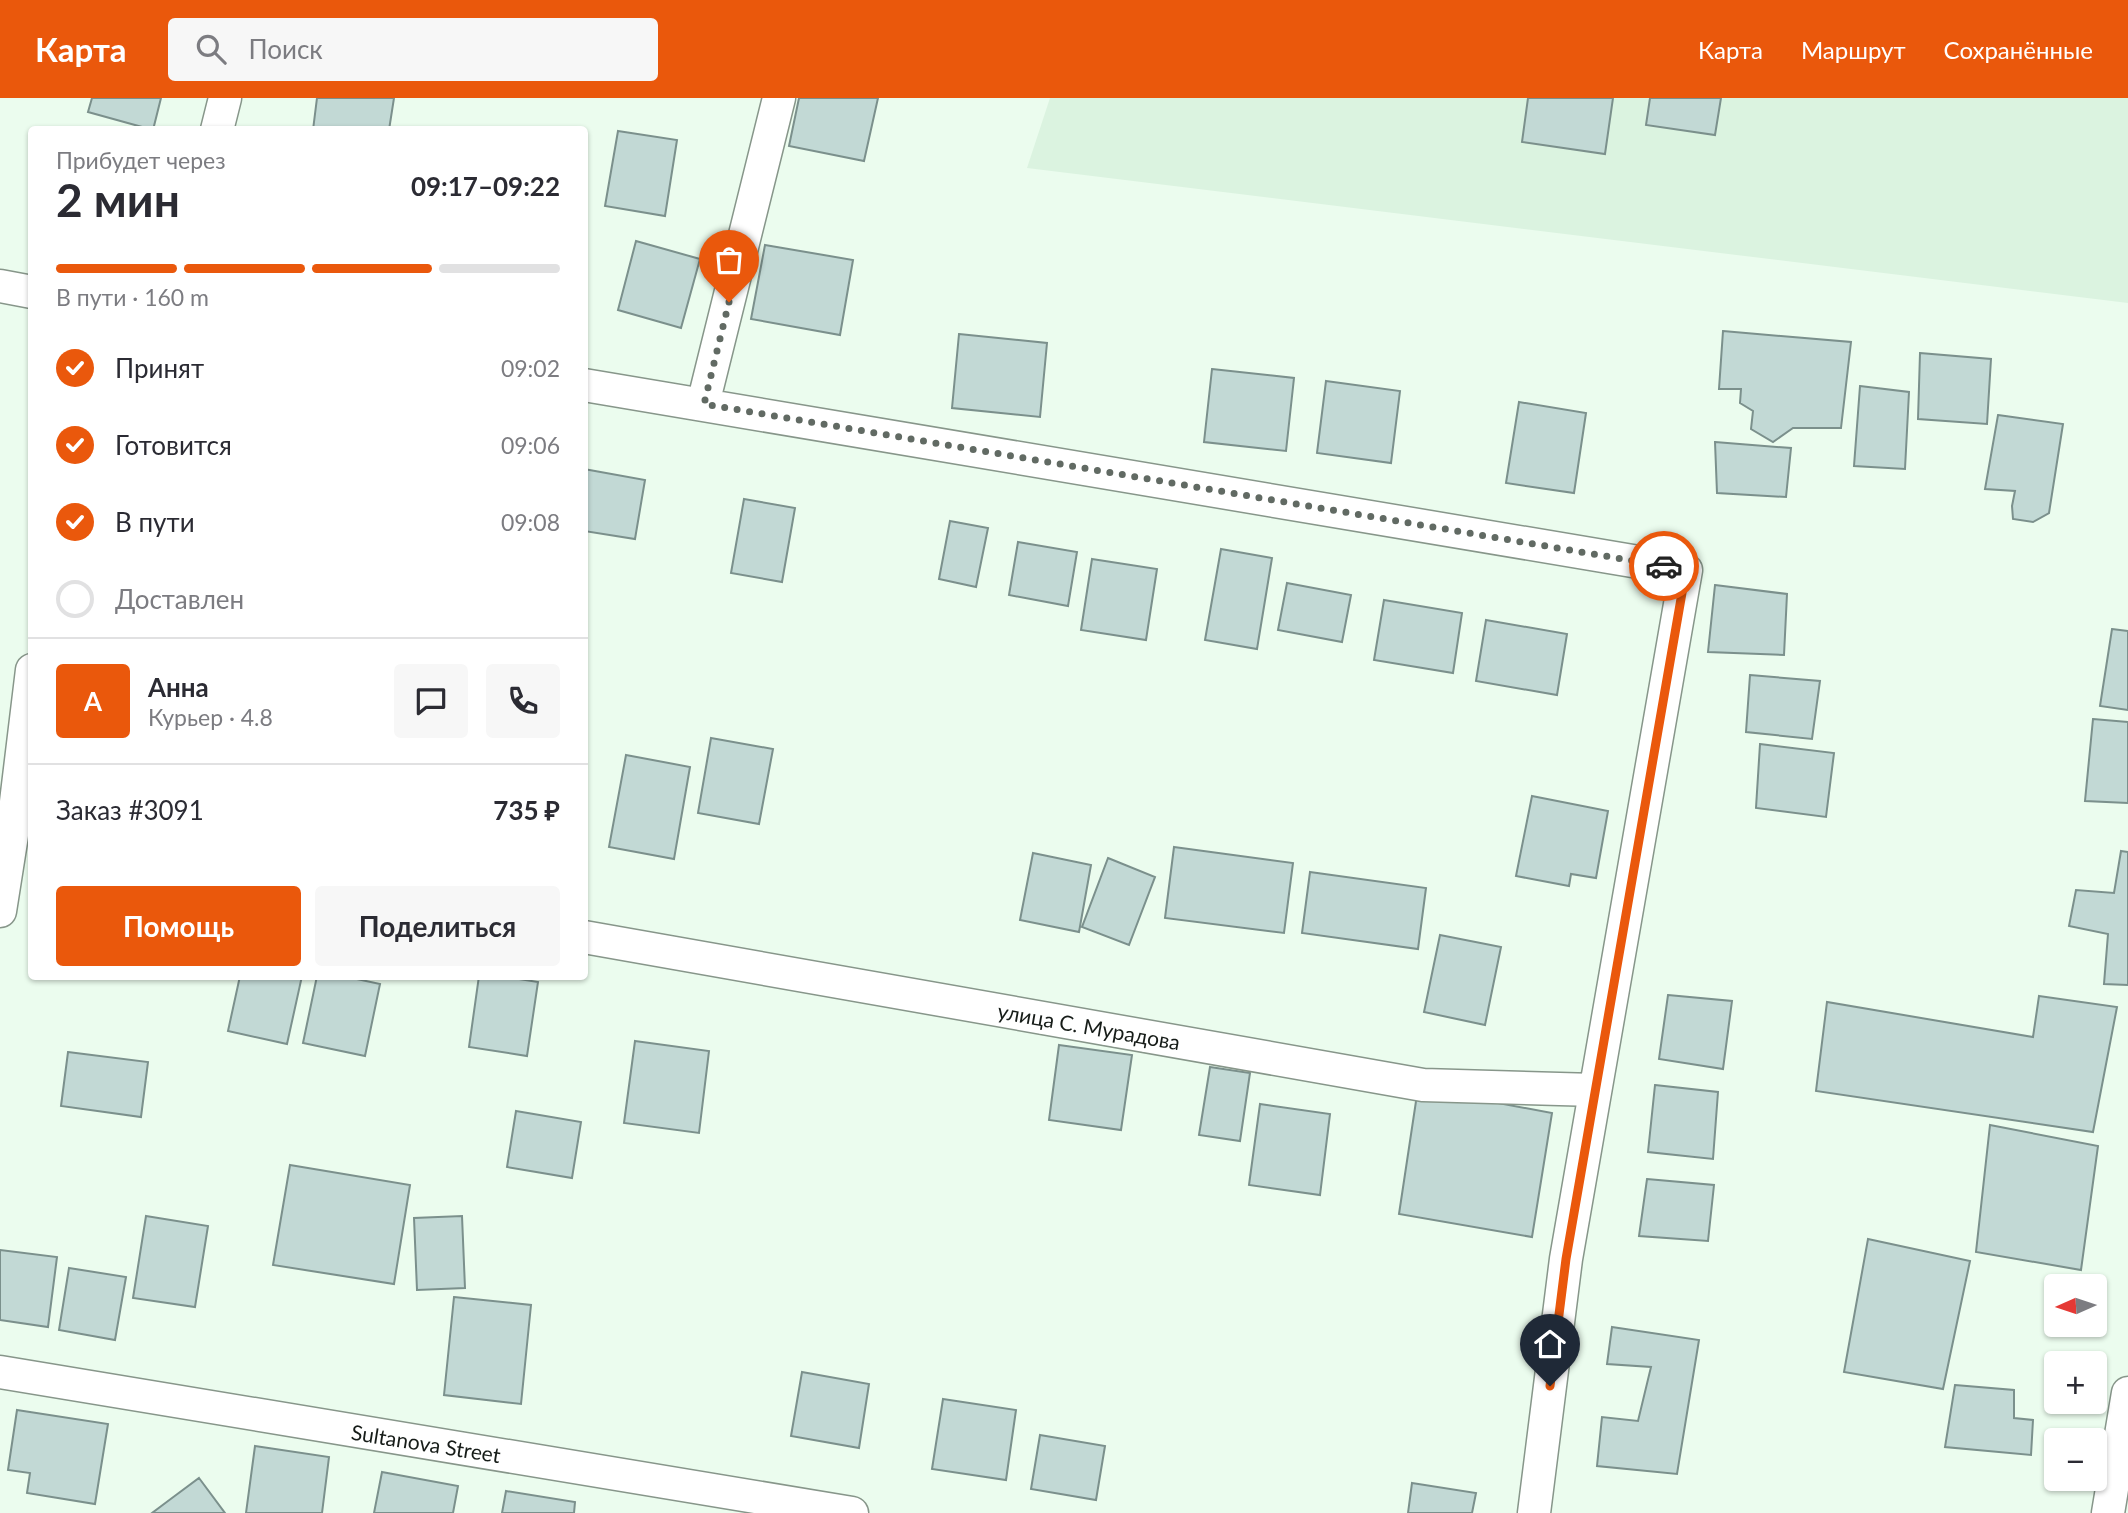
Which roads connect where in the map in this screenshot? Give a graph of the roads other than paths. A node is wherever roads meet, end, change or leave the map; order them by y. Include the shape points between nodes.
1 (225, 98) edge
2 (779, 98) edge
3 (218, 126) edge
4 (0, 286) edge
5 (28, 291) edge
6 (588, 386) edge
7 (704, 404) junction
8 (28, 709) edge
9 (15, 836) edge
10 (0, 911) edge
11 (588, 938) edge
12 (1595, 1090) junction
13 (0, 1372) edge
14 (2128, 1393) edge
15 (852, 1513) edge
16 (1534, 1513) edge
17 (2108, 1513) edge

1 - 3 street
2 - 7 street
4 - 5 street
6 - 7 street
7 - 12 street via 1686,570
8 - 9 street
9 - 10 street
11 - 12 street, улица С. Мурадова via 1423,1085
12 - 16 street via 1566,1259
13 - 15 street, Sultanova Street
14 - 17 street

